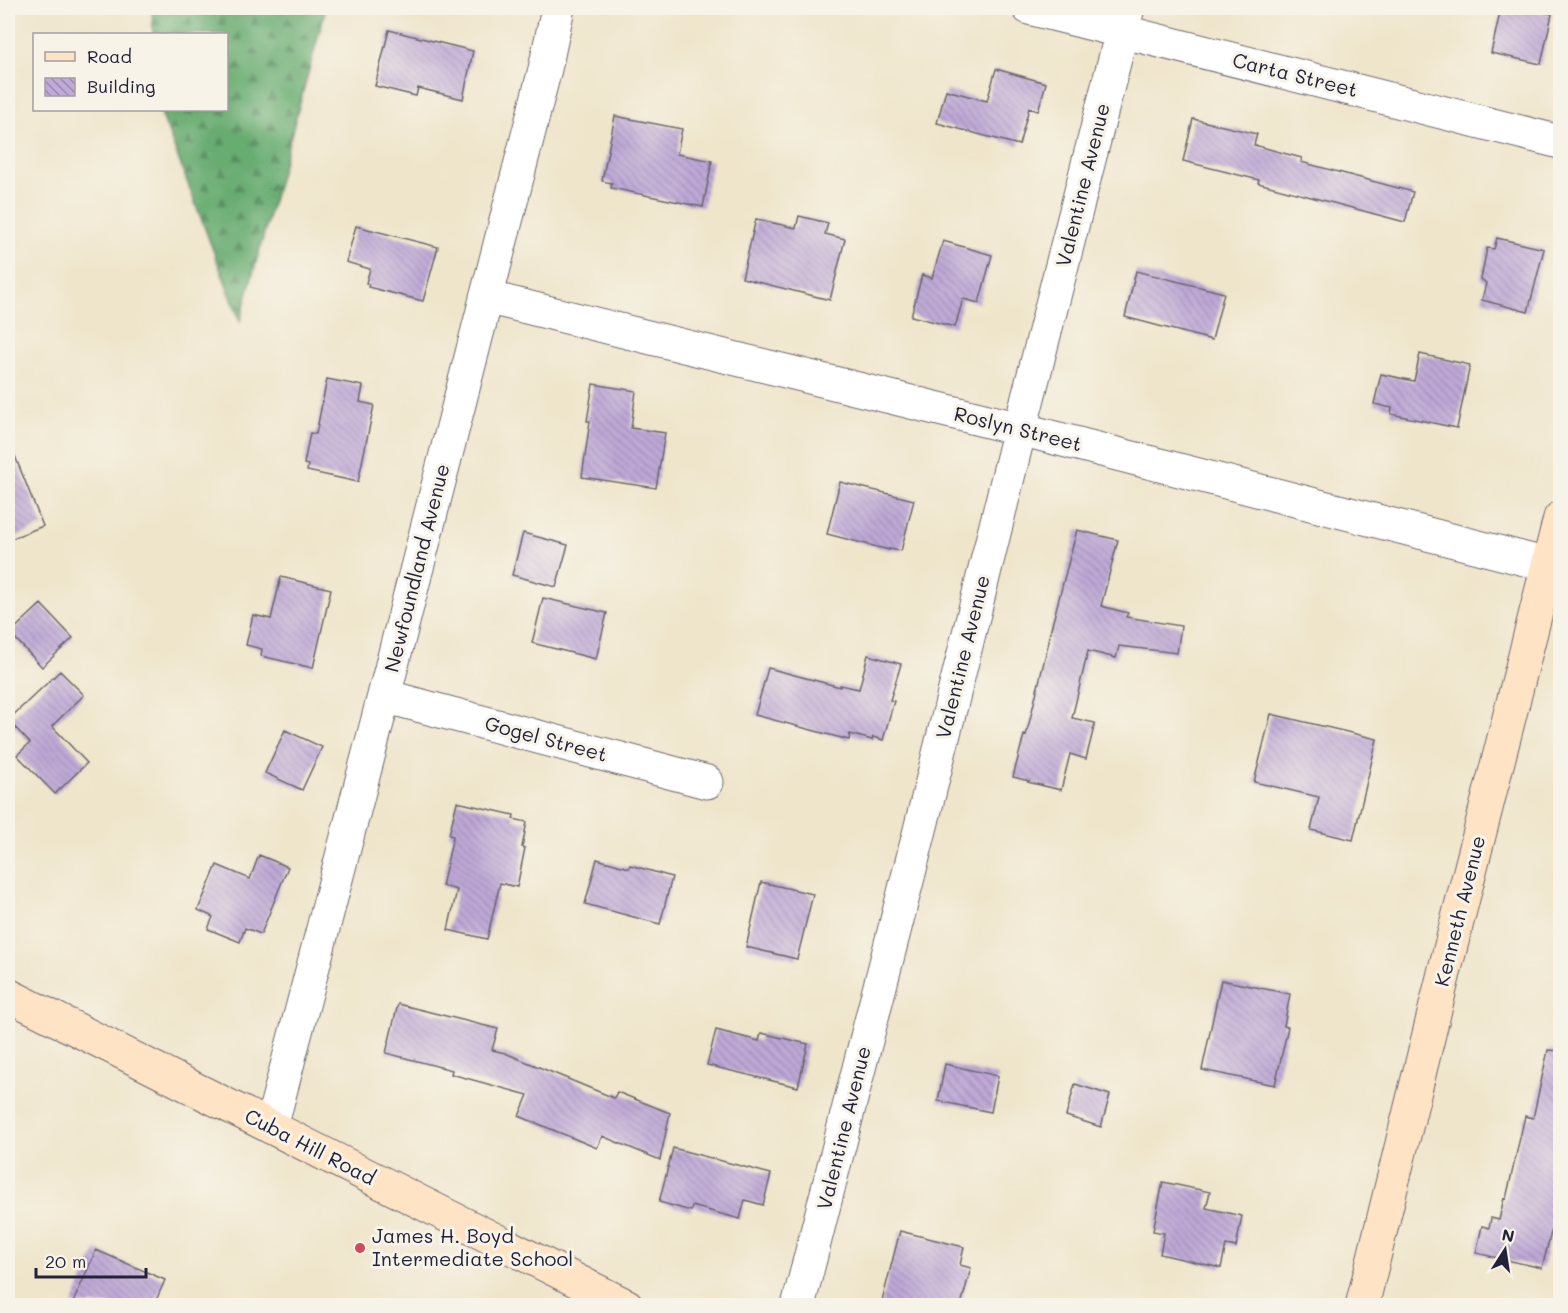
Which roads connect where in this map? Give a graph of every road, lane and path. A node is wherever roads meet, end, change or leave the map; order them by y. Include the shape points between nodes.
1 (558, 8) edge
2 (1029, 8) edge
3 (1125, 20) edge
4 (1560, 142) edge
5 (486, 297) junction
6 (1020, 429) junction
7 (1560, 518) edge
8 (1548, 565) junction
9 (384, 696) junction
10 (707, 782) dead end
11 (8, 973) edge
12 (18, 1000) edge
13 (271, 1127) junction
14 (627, 1305) edge
15 (798, 1305) edge
16 (1362, 1305) edge

1 - 5 street, Newfoundland Avenue
2 - 3 street, Carta Street
3 - 4 street, Carta Street
3 - 6 street, Valentine Avenue
5 - 6 street, Roslyn Street
5 - 9 street, Newfoundland Avenue
6 - 8 street, Roslyn Street
6 - 15 street, Valentine Avenue
7 - 8 street, Kenneth Avenue
8 - 16 street, Kenneth Avenue
9 - 10 street, Gogel Street
9 - 13 street, Newfoundland Avenue
11 - 12 street, Cuba Hill Road
12 - 13 street, Cuba Hill Road
13 - 14 street, Cuba Hill Road

